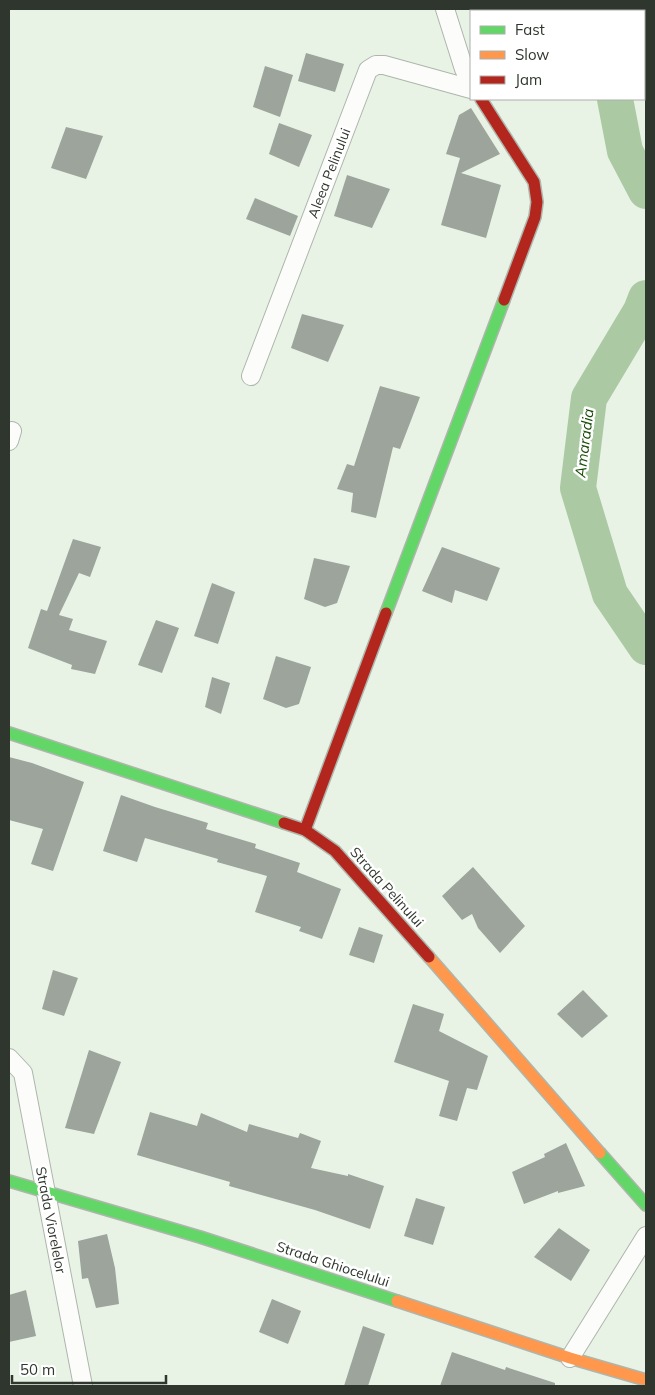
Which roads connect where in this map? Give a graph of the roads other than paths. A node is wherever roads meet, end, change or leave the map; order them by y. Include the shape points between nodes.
1 (445, 9) edge
2 (470, 83) edge
3 (470, 89) edge
4 (482, 100) edge
5 (251, 376) dead end
6 (9, 733) edge
7 (305, 830) junction
8 (9, 1058) edge
9 (9, 1181) edge
10 (46, 1192) junction
11 (646, 1205) edge
12 (646, 1236) edge
13 (570, 1358) junction
14 (646, 1380) edge
15 (83, 1386) edge

1 - 2 street
3 - 5 street, Aleea Pelinului via 384,65 368,70
4 - 7 street via 534,182 535,217
6 - 7 street, Strada Pelinului
7 - 11 street, Strada Pelinului via 335,851
8 - 10 street, Strada Viorelelor via 23,1073
9 - 10 street, Strada Ghiocelului
10 - 13 street, Strada Ghiocelului via 200,1237
10 - 15 street, Strada Viorelelor
12 - 13 street
13 - 14 street, Strada Ghiocelului

